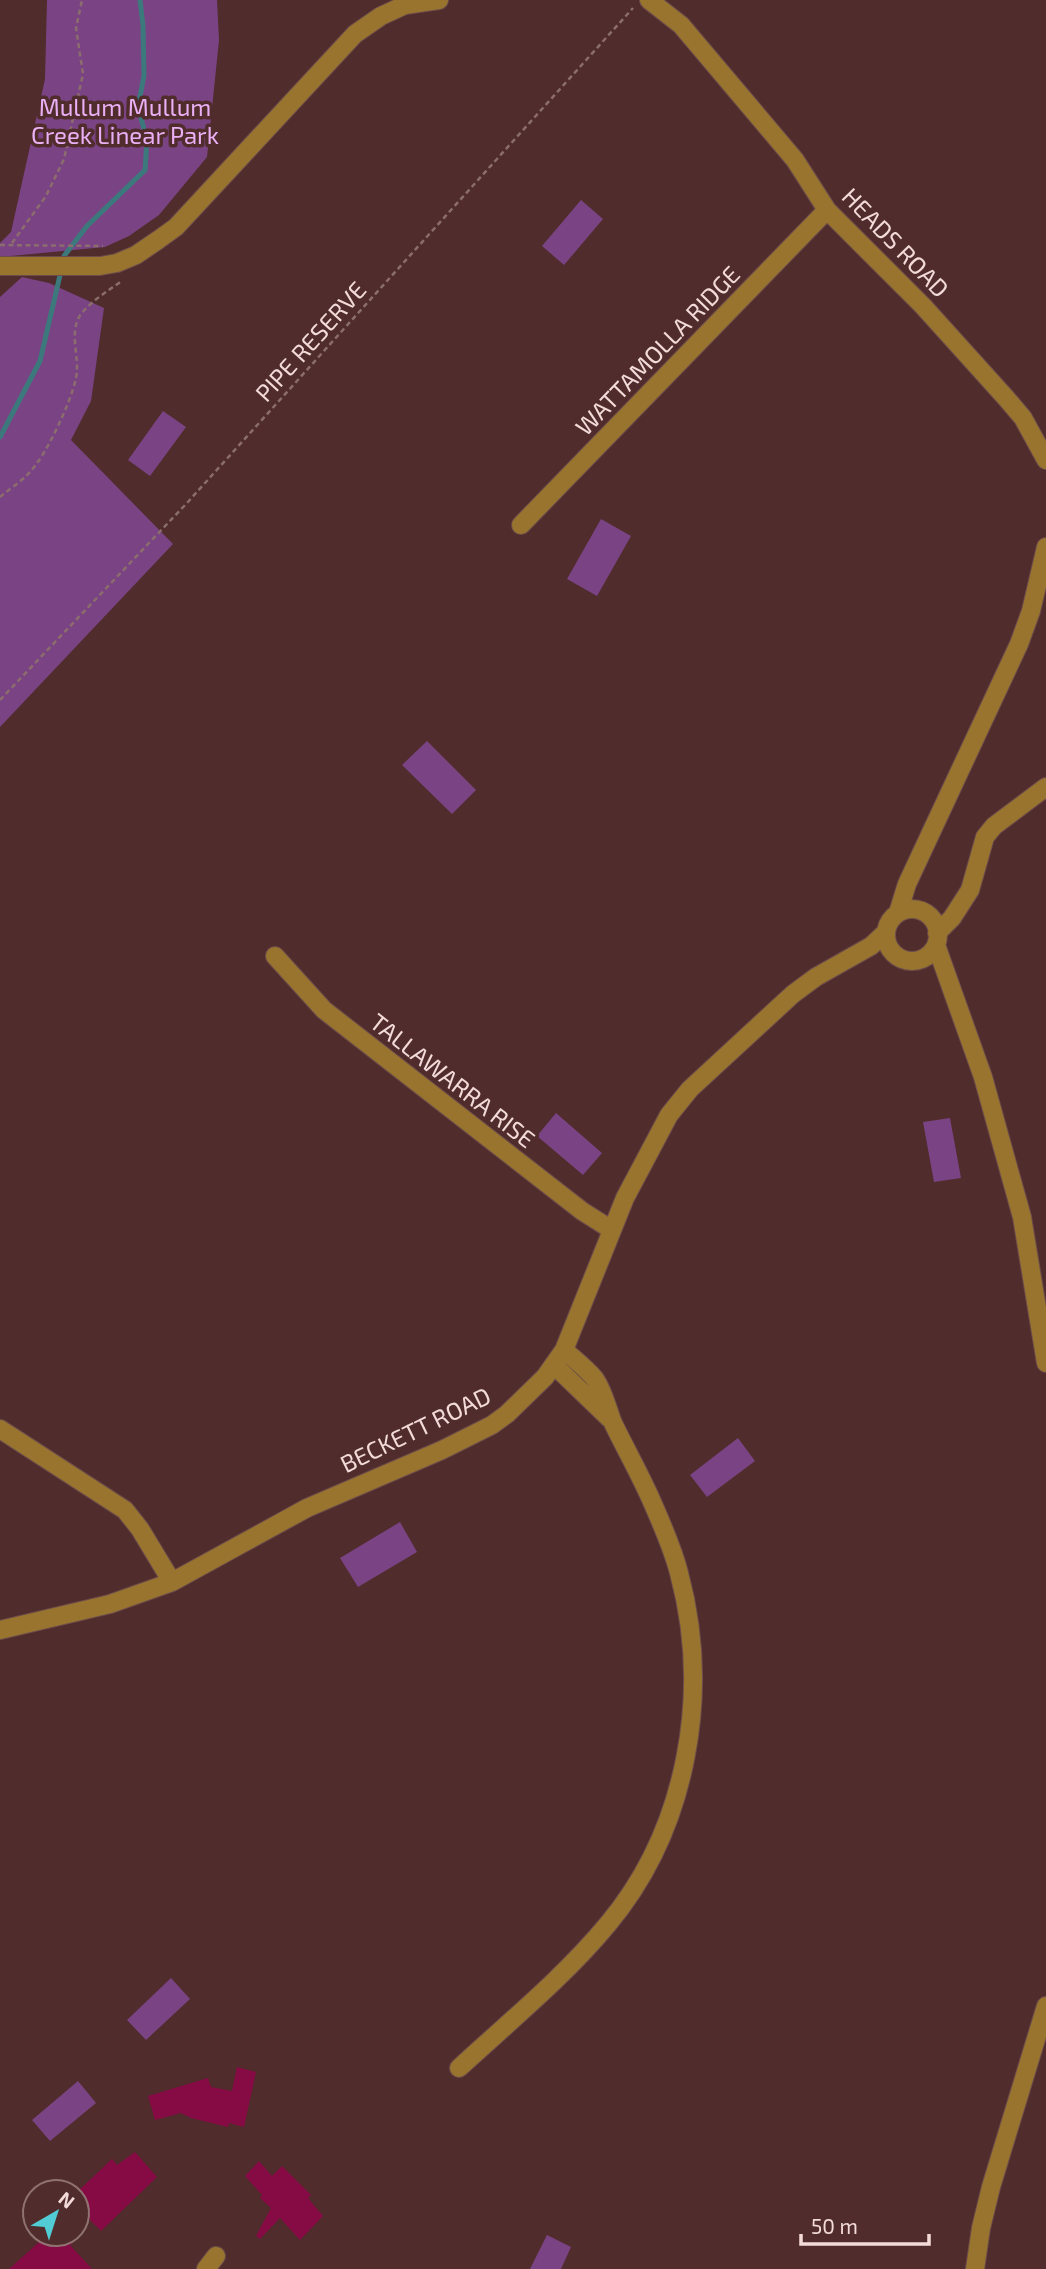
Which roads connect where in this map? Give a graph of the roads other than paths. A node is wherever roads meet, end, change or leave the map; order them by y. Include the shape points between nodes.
1 (439, 0) edge
2 (649, 0) edge
3 (827, 210) junction
4 (0, 266) edge
5 (1046, 460) edge
6 (521, 525) dead end
7 (1046, 547) edge
8 (1046, 787) edge
9 (907, 884) junction
10 (898, 913) junction
11 (931, 927) junction
12 (886, 932) junction
13 (892, 951) junction
14 (275, 956) dead end
15 (851, 959) junction
16 (921, 959) junction
17 (951, 990) junction
18 (612, 1230) junction
19 (559, 1357) junction
20 (1046, 1363) edge
21 (0, 1429) edge
22 (172, 1582) junction
23 (0, 1630) edge
24 (1046, 2006) edge
25 (459, 2068) dead end
26 (975, 2269) edge

1 - 4 street via 405,5 355,34 176,227 136,255 100,267
2 - 3 street, HEADS ROAD via 681,25 795,160
3 - 5 street, HEADS ROAD via 1006,398
3 - 6 street, WATTAMOLLA RIDGE
7 - 9 street via 1019,643
8 - 11 street via 985,836 964,901
9 - 10 street
9 - 11 street
10 - 11 street via 914,909
10 - 12 street
11 - 16 street via 932,951
11 - 17 street
12 - 13 street
12 - 15 street, BECKETT ROAD
13 - 15 street, BECKETT ROAD
13 - 16 street via 905,960
14 - 18 street, TALLAWARRA RISE via 324,1010
15 - 18 street, BECKETT ROAD via 793,994 690,1089 669,1115
16 - 17 street
17 - 20 street via 983,1077 1022,1217
18 - 19 street, BECKETT ROAD
19 - 22 street, BECKETT ROAD via 524,1399 492,1424 307,1508
19 - 25 street via 595,1379 670,1542 686,1600 694,1670 693,1711 680,1786 655,1850 633,1889 583,1952
21 - 22 street via 125,1510
22 - 23 street, BECKETT ROAD via 117,1602
24 - 26 street via 991,2187

